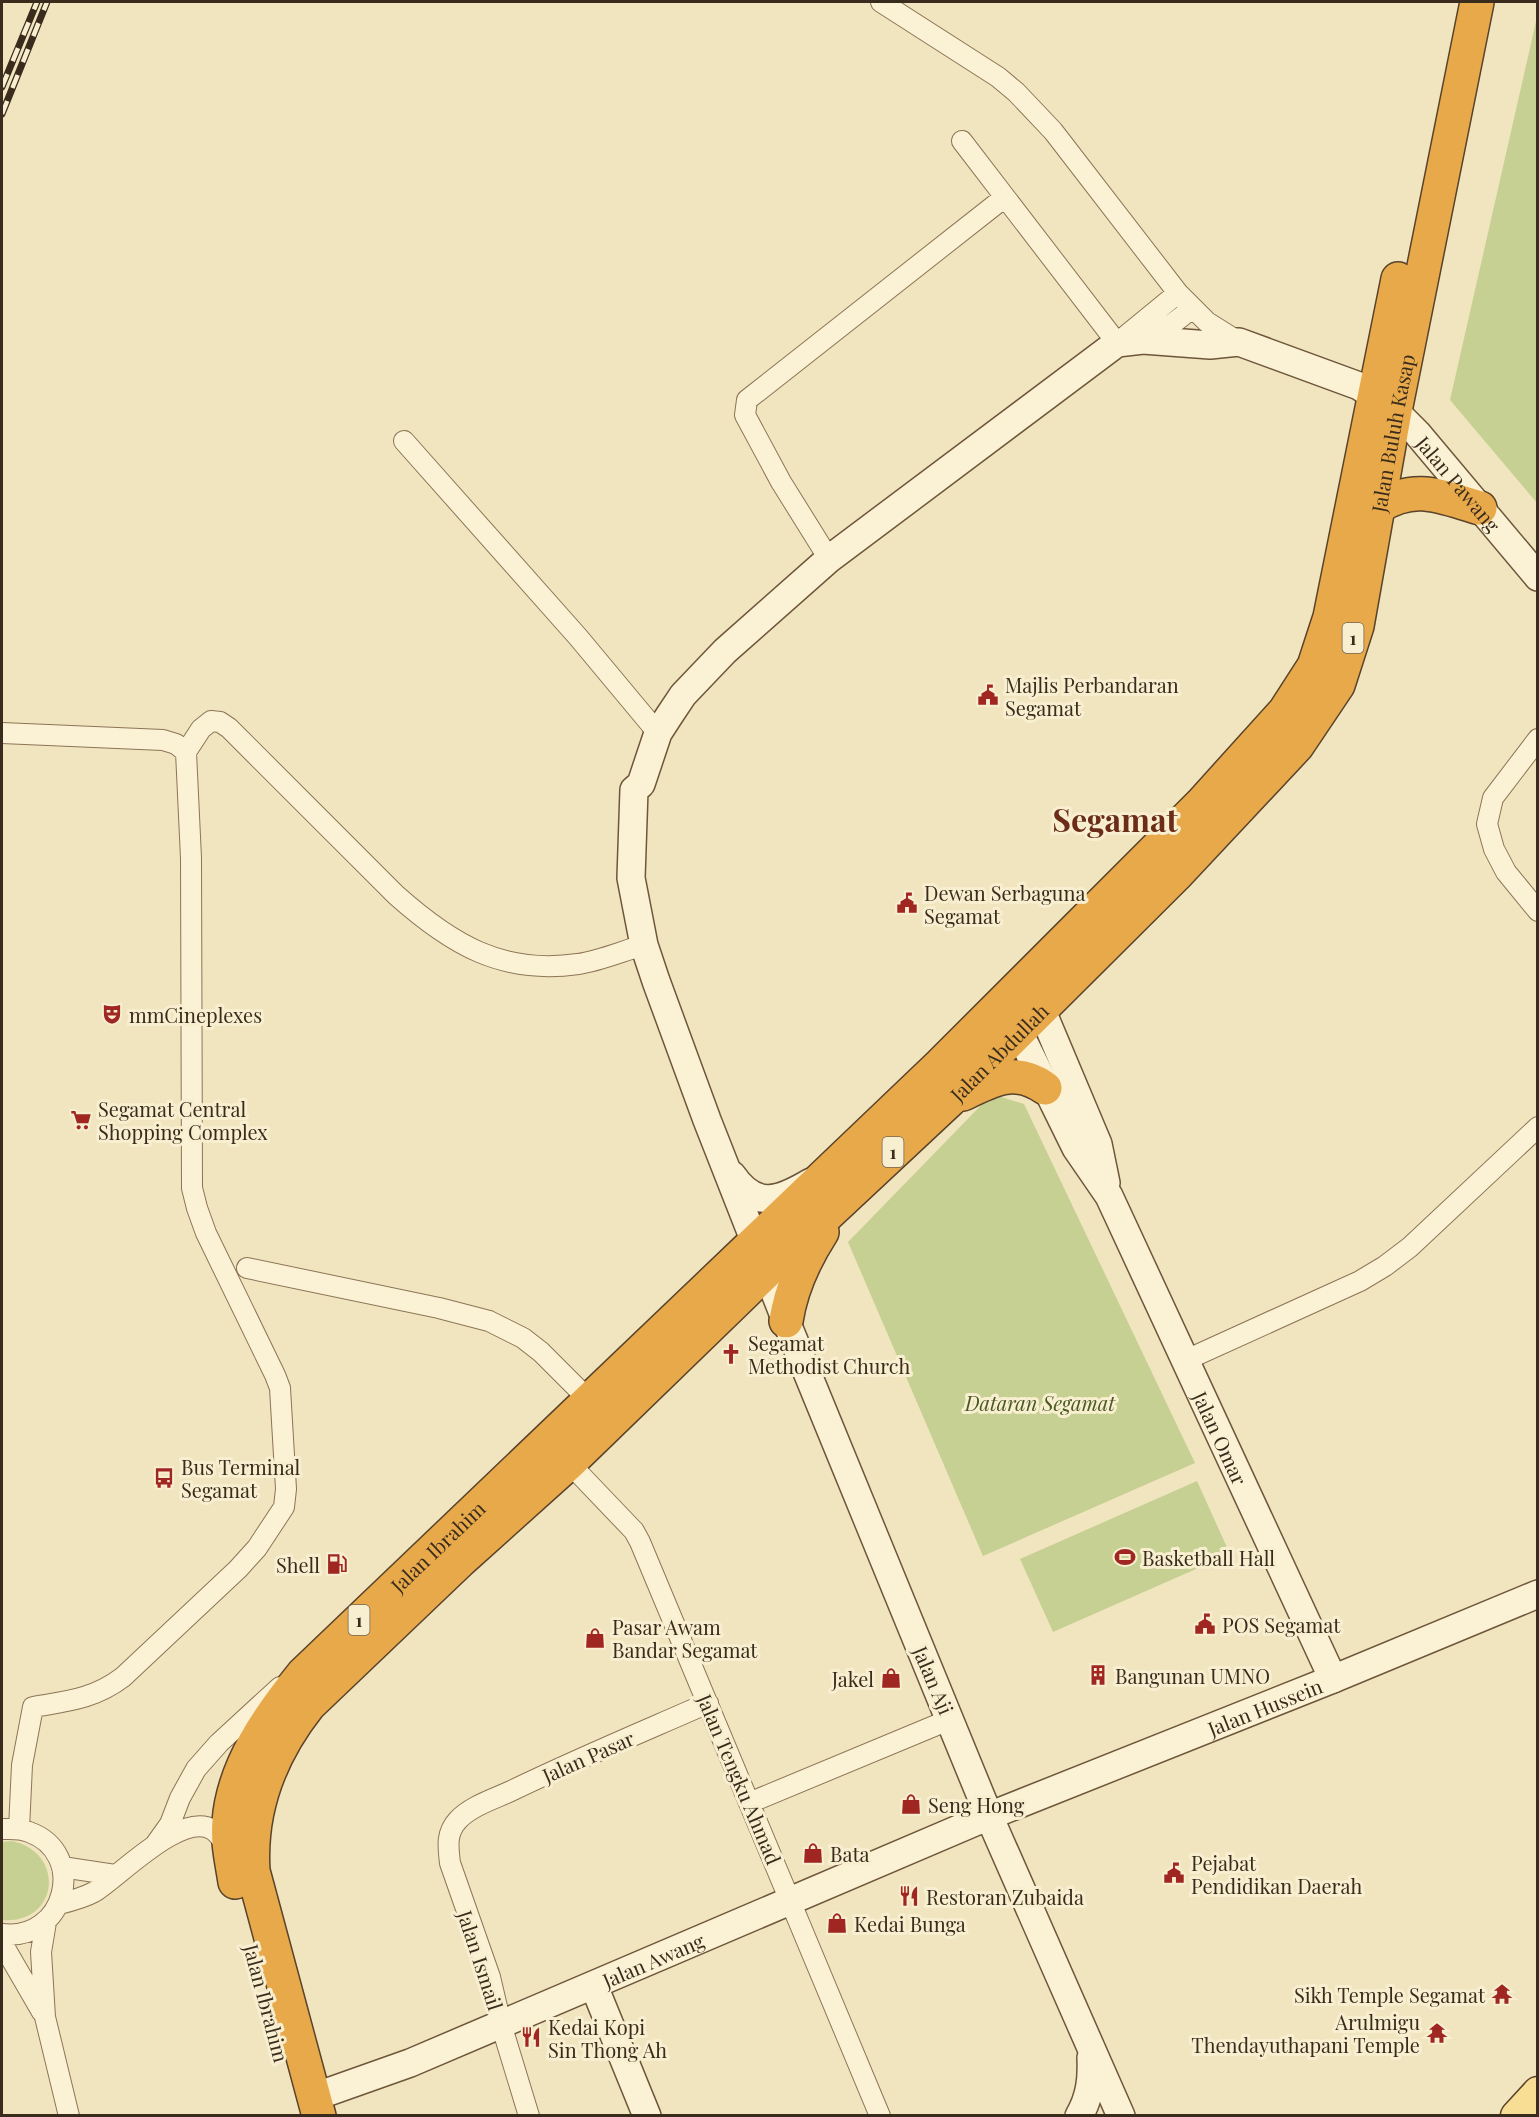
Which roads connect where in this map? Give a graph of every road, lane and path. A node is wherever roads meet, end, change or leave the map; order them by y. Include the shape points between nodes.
1 (881, 2) edge
2 (1455, 2) edge
3 (1476, 2) edge
4 (962, 141) dead end
5 (1005, 197) junction
6 (1179, 293) junction
7 (1192, 308) junction
8 (1130, 342) junction
9 (1239, 342) junction
10 (1385, 403) junction
11 (404, 441) dead end
12 (1378, 507) junction
13 (1480, 508) junction
14 (829, 559) junction
15 (1538, 577) edge
16 (2, 733) edge
17 (658, 733) junction
18 (1538, 739) edge
19 (186, 752) junction
20 (1212, 815) junction
21 (1538, 911) edge
22 (644, 945) junction
23 (1027, 979) junction
24 (1004, 1002) junction
25 (1042, 1009) junction
26 (1019, 1032) junction
27 (1045, 1088) junction
28 (950, 1100) junction
29 (1538, 1127) edge
30 (726, 1166) junction
31 (835, 1185) junction
32 (1109, 1196) junction
33 (761, 1256) junction
34 (247, 1268) dead end
35 (786, 1321) junction
36 (1186, 1360) junction
37 (590, 1401) junction
38 (569, 1462) junction
39 (1538, 1594) edge
40 (303, 1674) junction
41 (1332, 1679) junction
42 (708, 1704) junction
43 (951, 1719) junction
44 (749, 1803) junction
45 (470, 1811) joint
46 (989, 1816) junction
47 (10, 1829) edge
48 (155, 1845) junction
49 (230, 1851) junction
50 (62, 1867) junction
51 (115, 1875) junction
52 (790, 1900) junction
53 (59, 1904) junction
54 (46, 1922) junction
55 (2, 1934) edge
56 (2, 1943) edge
57 (594, 1986) junction
58 (45, 2017) junction
59 (501, 2024) junction
60 (1090, 2048) junction
61 (1538, 2092) edge
62 (310, 2109) edge
63 (69, 2115) edge
64 (529, 2115) edge
65 (647, 2115) edge
66 (880, 2115) edge
67 (1079, 2115) edge
68 (1120, 2115) edge
69 (1516, 2115) edge

1 - 6 street via 1016,92 1053,131
2 - 10 highway, Jalan Buluh Kasap / 1
3 - 10 highway, Jalan Buluh Kasap / 1
4 - 5 street
5 - 8 street
5 - 14 street via 747,400 745,415
6 - 7 street
6 - 8 street
7 - 8 street via 1165,329
7 - 9 street
8 - 9 street
8 - 14 street, Jalan Aji
9 - 10 street, Jalan Pawang via 1359,386
10 - 12 highway, Jalan Buluh Kasap / 1
10 - 13 street, Jalan Pawang via 1417,433
10 - 20 highway, Jalan Buluh Kasap / 1 via 1314,666
11 - 17 street
12 - 13 highway via 1397,496 1415,493
12 - 20 highway, Jalan Buluh Kasap / 1 via 1357,626 1338,685 1297,746
13 - 15 street, Jalan Pawang
14 - 17 street, Jalan Aji via 700,674
16 - 19 street via 164,740
17 - 22 street, Jalan Aji via 641,784 634,790 631,879
18 - 21 street via 1493,798 1486,824 1506,872
19 - 22 street via 210,721 229,728 396,896 426,921 482,954 534,967 579,964
19 - 47 street via 191,858 192,1188 206,1233 280,1388 284,1507 238,1569 123,1677 94,1695 33,1707
20 - 23 highway, Jalan Abdullah / 1
20 - 25 highway, Jalan Abdullah / 1
22 - 30 street, Jalan Aji
23 - 24 highway, Jalan Abdullah / 1
23 - 25 street, Jalan Omar
24 - 26 street, Jalan Omar
24 - 31 highway, Jalan Abdullah / 1
25 - 26 highway, Jalan Abdullah / 1
25 - 32 street, Jalan Omar via 1098,1144
26 - 27 street, Jalan Omar
26 - 28 highway, Jalan Abdullah / 1
27 - 28 highway via 1028,1077 1008,1077
27 - 32 street, Jalan Omar via 1076,1148
28 - 31 highway, Jalan Abdullah / 1
29 - 36 street via 1385,1266
30 - 31 street via 750,1195 767,1200
30 - 33 street, Jalan Aji
31 - 33 highway, Jalan Abdullah / 1
31 - 35 highway via 818,1237 796,1280
32 - 36 street, Jalan Omar
33 - 35 street, Jalan Aji
33 - 37 highway, Jalan Ibrahim / 1
33 - 38 highway, Jalan Ibrahim / 1
34 - 37 street via 489,1321 541,1352
35 - 43 street, Jalan Aji
36 - 41 street, Jalan Omar
37 - 40 highway, Jalan Ibrahim / 1
38 - 42 street, Jalan Tengku Ahmad via 634,1531
38 - 62 highway, Jalan Ibrahim / 1 via 309,1705 277,1751 266,1776 254,1827 254,1871
39 - 41 street, Jalan Hussein
40 - 48 street via 291,1678 267,1697 205,1757
40 - 49 highway, Jalan Ibrahim / 1 via 281,1700 243,1764 230,1812
41 - 46 street, Jalan Hussein
42 - 44 street, Jalan Tengku Ahmad
42 - 45 street, Jalan Pasar
43 - 44 street
43 - 46 street, Jalan Aji
44 - 52 street, Jalan Tengku Ahmad
45 - 59 street, Jalan Ismail via 459,1818 447,1843
46 - 52 street, Jalan Awang
46 - 60 street, Jalan Aji
47 - 50 street via 41,1838
48 - 49 street via 191,1826 203,1826 213,1830
48 - 51 street
49 - 62 highway, Jalan Ibrahim / 1 via 235,1883
50 - 51 street
50 - 53 street via 64,1886
51 - 53 street via 84,1897
52 - 57 street, Jalan Awang
52 - 66 street, Jalan Tengku Ahmad
53 - 54 street
54 - 55 street via 31,1931
54 - 58 street via 40,1960
56 - 58 street
57 - 59 street, Jalan Awang
57 - 65 street
58 - 63 street
59 - 62 street, Jalan Awang
59 - 64 street, Jalan Ismail
60 - 67 street via 1092,2075
60 - 68 street, Jalan Aji
61 - 69 main road

